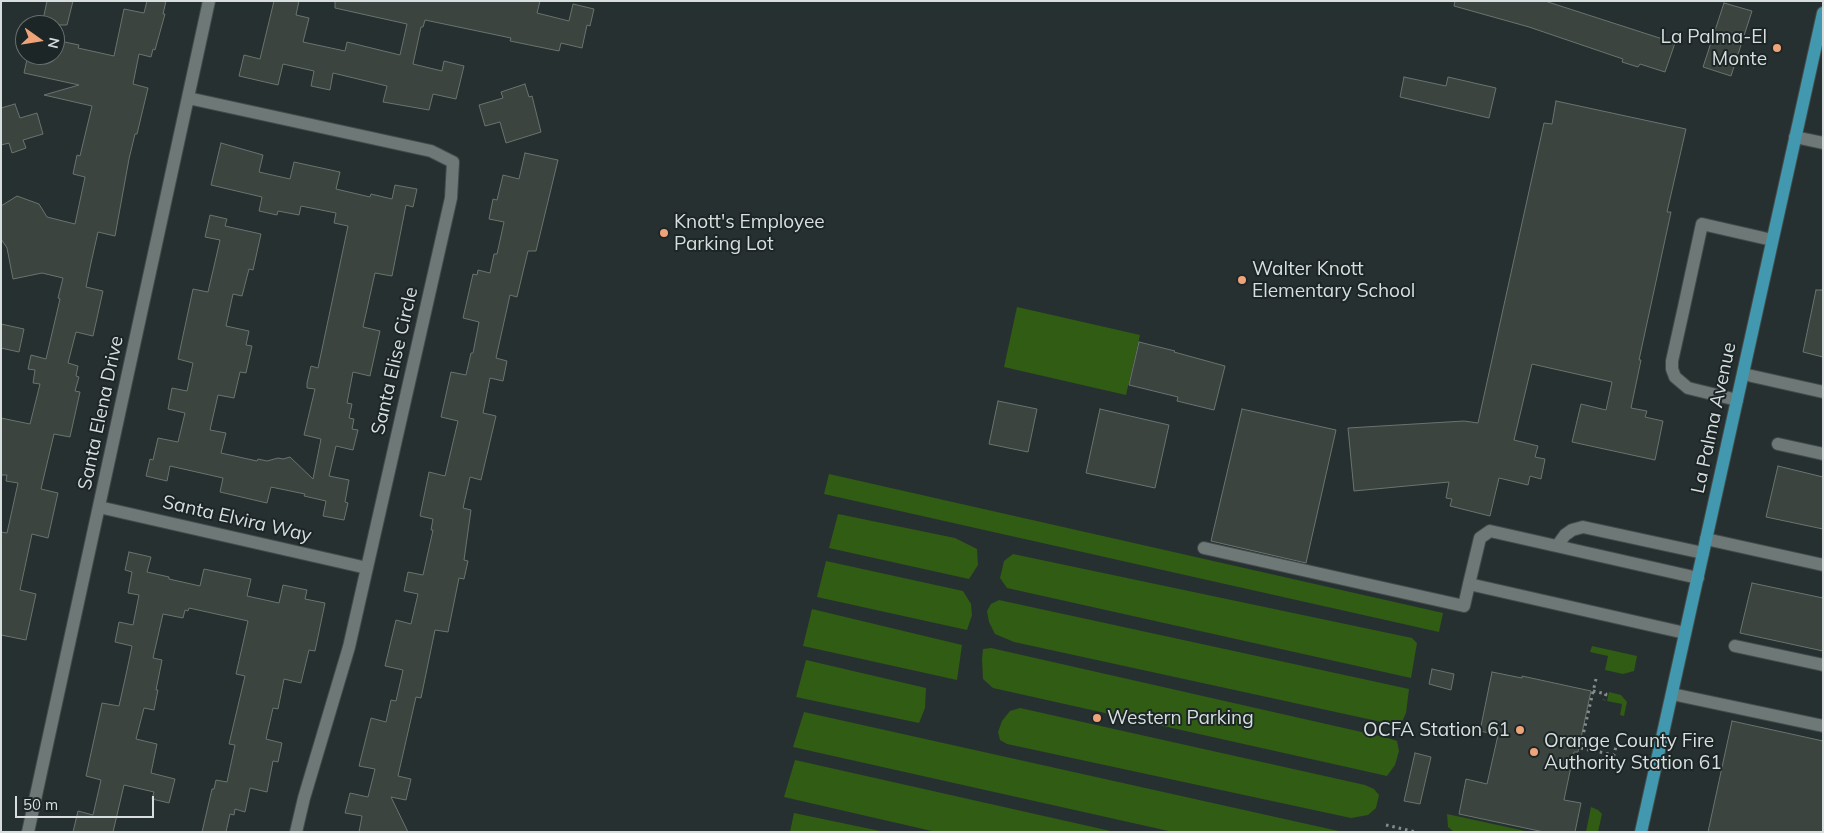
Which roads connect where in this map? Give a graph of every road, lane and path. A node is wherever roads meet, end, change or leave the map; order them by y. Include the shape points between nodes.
1 (209, 1) edge
2 (1823, 13) edge
3 (188, 98) junction
4 (1795, 137) junction
5 (1823, 143) edge
6 (1772, 240) junction
7 (1743, 374) junction
8 (1823, 392) edge
9 (1737, 400) junction
10 (1778, 444) dead end
11 (1823, 454) edge
12 (99, 507) junction
13 (1706, 539) junction
14 (1557, 546) junction
15 (1204, 548) dead end
16 (1703, 553) junction
17 (1823, 565) edge
18 (367, 568) junction
19 (1698, 578) junction
20 (1469, 584) junction
21 (1685, 633) junction
22 (1735, 646) dead end
23 (1823, 664) edge
24 (1596, 679) dead end
25 (1593, 691) junction
26 (1672, 694) junction
27 (1604, 700) dead end
28 (1823, 726) edge
29 (1620, 746) dead end
30 (1386, 825) dead end
31 (28, 832) edge
32 (296, 832) edge
33 (1416, 832) edge
34 (1642, 832) edge

1 - 3 street, Santa Elena Drive
2 - 4 main road, La Palma Avenue
3 - 12 street, Santa Elena Drive
3 - 18 street, Santa Elise Circle via 431,151 453,162 451,198
4 - 5 street
4 - 6 main road, La Palma Avenue
6 - 7 main road, La Palma Avenue
6 - 9 street via 1702,224 1672,361 1675,377 1688,388
7 - 8 street
7 - 9 main road, La Palma Avenue
9 - 13 main road, La Palma Avenue
10 - 11 street
12 - 18 street, Santa Elvira Way
12 - 31 street, Santa Elena Drive
13 - 16 main road, La Palma Avenue
13 - 17 street
14 - 16 street via 1565,535 1583,527
14 - 19 street
14 - 20 street via 1490,531 1480,538
15 - 20 street via 1464,606
16 - 19 main road, La Palma Avenue
18 - 32 street, Santa Elise Circle via 349,647
19 - 21 main road, La Palma Avenue
20 - 21 street
21 - 26 main road, La Palma Avenue
22 - 23 street
24 - 25 path
25 - 27 path via 1606,694
25 - 29 path via 1580,748 1614,755 1616,746
26 - 28 street
26 - 34 main road, La Palma Avenue
30 - 33 path

